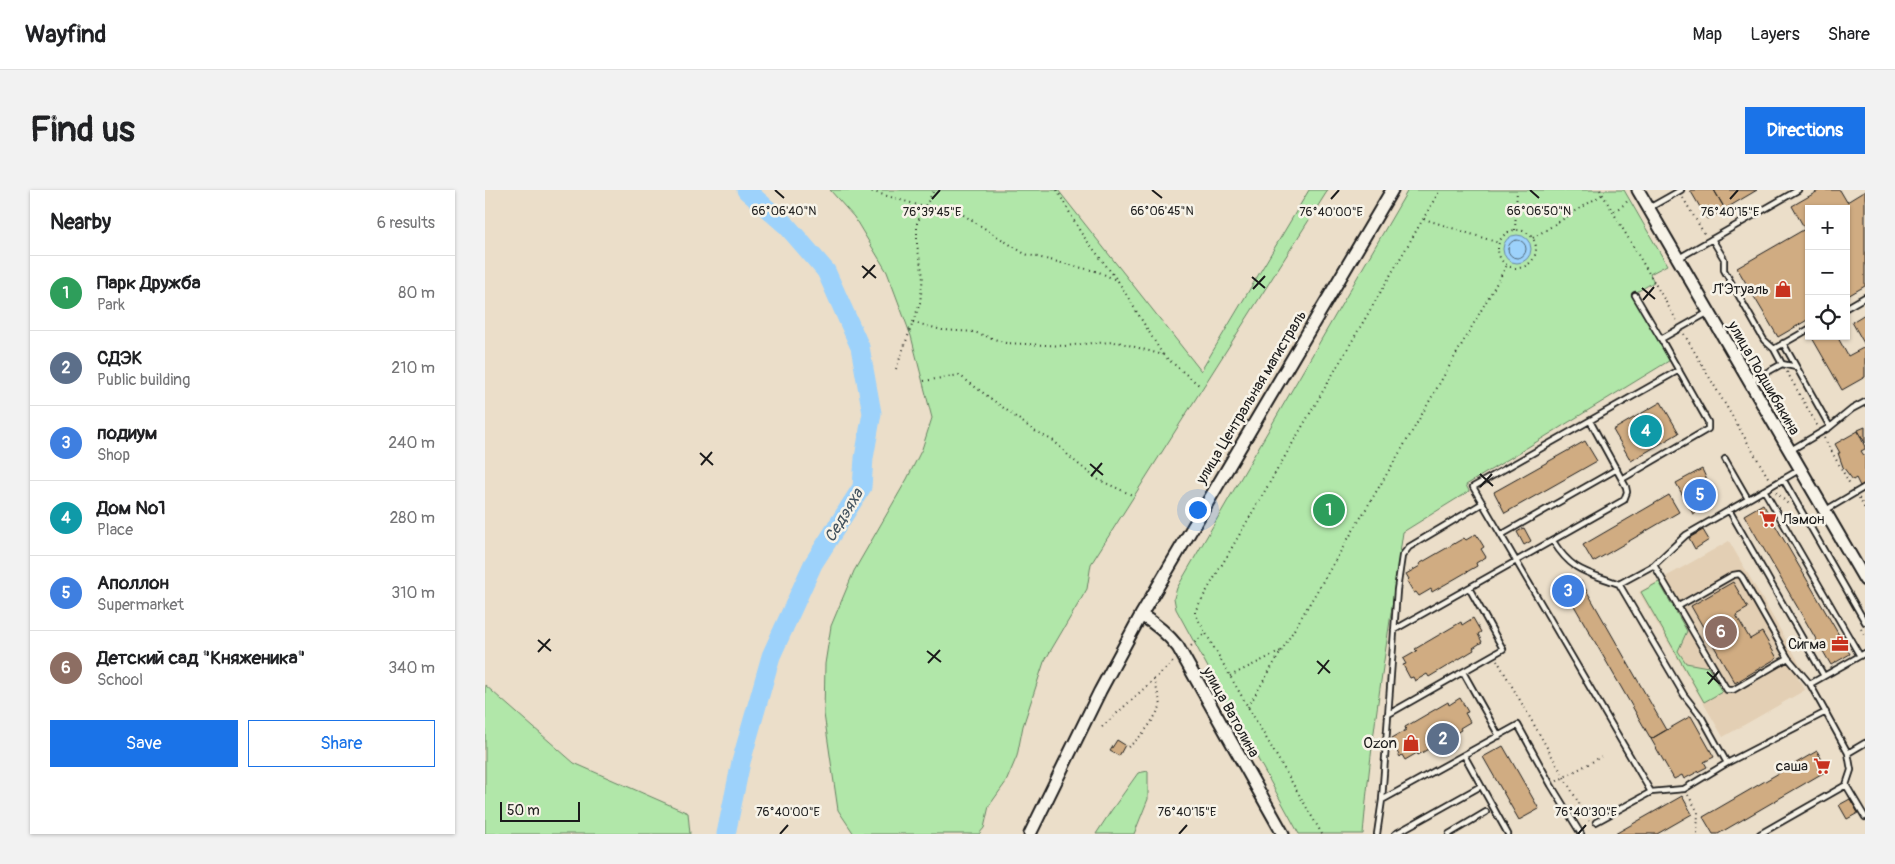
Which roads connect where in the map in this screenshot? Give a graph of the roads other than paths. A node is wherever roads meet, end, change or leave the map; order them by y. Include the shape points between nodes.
1 (1391, 190) edge
2 (1680, 190) edge
3 (1798, 190) edge
4 (1633, 191) edge
5 (1648, 208) junction
6 (1710, 241) junction
7 (1678, 259) junction
8 (1635, 295) dead end
9 (1865, 297) edge
10 (1850, 306) edge
11 (1709, 312) junction
12 (1805, 331) edge
13 (1661, 339) junction
14 (1783, 343) junction
15 (1774, 349) junction
16 (1782, 364) junction
17 (1796, 367) junction
18 (1679, 370) junction
19 (1749, 382) junction
20 (1865, 402) edge
21 (1590, 421) junction
22 (1830, 427) junction
23 (1789, 451) junction
24 (1725, 459) dead end
25 (1617, 469) junction
26 (1800, 470) junction
27 (1622, 479) junction
28 (1783, 479) junction
29 (1865, 487) edge
30 (1764, 490) junction
31 (1748, 499) junction
32 (1483, 503) junction
33 (1729, 510) junction
34 (1825, 510) junction
35 (1501, 534) junction
36 (1553, 541) junction
37 (1517, 561) junction
38 (1653, 565) junction
39 (1865, 580) edge
40 (1619, 584) junction
41 (1469, 588) junction
42 (1677, 607) junction
43 (1141, 616) junction
44 (1865, 622) edge
45 (1394, 630) junction
46 (1863, 654) edge
47 (1788, 658) junction
48 (1463, 672) junction
49 (1824, 676) junction
50 (1810, 684) junction
51 (1826, 712) junction
52 (1387, 715) junction
53 (1499, 736) junction
54 (1865, 743) edge
55 (1848, 753) junction
56 (1464, 755) junction
57 (1727, 763) junction
58 (1847, 785) junction
59 (1481, 786) junction
60 (1651, 792) junction
61 (1382, 800) junction
62 (1487, 812) dead end
63 (1865, 817) edge
64 (1596, 822) dead end
65 (1580, 832) edge
66 (1029, 834) edge
67 (1283, 834) edge
68 (1377, 834) edge
69 (1395, 834) edge
70 (1449, 834) edge
71 (1508, 834) edge
72 (1574, 834) edge
73 (1760, 834) edge

1 - 43 main road, улица Центральная магистраль
2 - 5 lane
3 - 6 lane
4 - 5 main road, улица Подшибякина
5 - 7 main road, улица Подшибякина
6 - 7 lane
6 - 15 lane via 1724,259 1724,270 1763,340
7 - 11 main road, улица Подшибякина
8 - 13 lane
9 - 10 lane
11 - 13 lane
11 - 19 main road, улица Подшибякина
12 - 14 lane
13 - 18 lane
14 - 15 lane
14 - 17 lane
15 - 16 lane
16 - 17 lane
16 - 19 lane
17 - 22 lane
18 - 21 lane
18 - 27 lane via 1708,422 1708,430
19 - 23 main road, улица Подшибякина
20 - 22 lane
21 - 25 lane
21 - 32 lane via 1473,487
22 - 23 lane
23 - 26 main road, улица Подшибякина
24 - 31 lane
25 - 27 lane
25 - 35 lane
26 - 28 lane
26 - 34 main road, улица Подшибякина
27 - 36 lane via 1627,492 1621,503
28 - 30 lane
28 - 44 lane
29 - 34 lane
30 - 31 lane
30 - 46 lane
31 - 33 lane
32 - 35 lane
32 - 45 lane via 1405,550
33 - 38 lane via 1686,535
33 - 49 lane
34 - 39 main road, улица Подшибякина
35 - 37 lane
36 - 37 lane
36 - 40 lane via 1575,567
37 - 41 lane
37 - 60 lane
38 - 40 lane
38 - 42 lane
40 - 57 lane via 1684,695 1703,718
41 - 45 lane
41 - 48 lane via 1503,650
42 - 47 lane via 1727,690 1733,690
42 - 47 lane via 1739,574
43 - 66 main road, улица Центральная магистраль via 1099,692
43 - 67 main road, улица Ватолина via 1168,634 1182,654
45 - 52 lane
46 - 49 lane
47 - 50 lane
48 - 52 lane
48 - 53 lane
49 - 50 lane
50 - 51 lane
51 - 55 lane
51 - 57 lane
52 - 61 lane
53 - 56 lane
53 - 65 lane via 1518,726
54 - 55 lane
55 - 58 lane via 1851,770
56 - 59 lane
56 - 61 lane
57 - 60 lane via 1684,788
58 - 63 lane
58 - 73 lane
59 - 69 lane
59 - 71 lane
60 - 64 lane
61 - 68 lane
62 - 70 lane
65 - 72 lane

